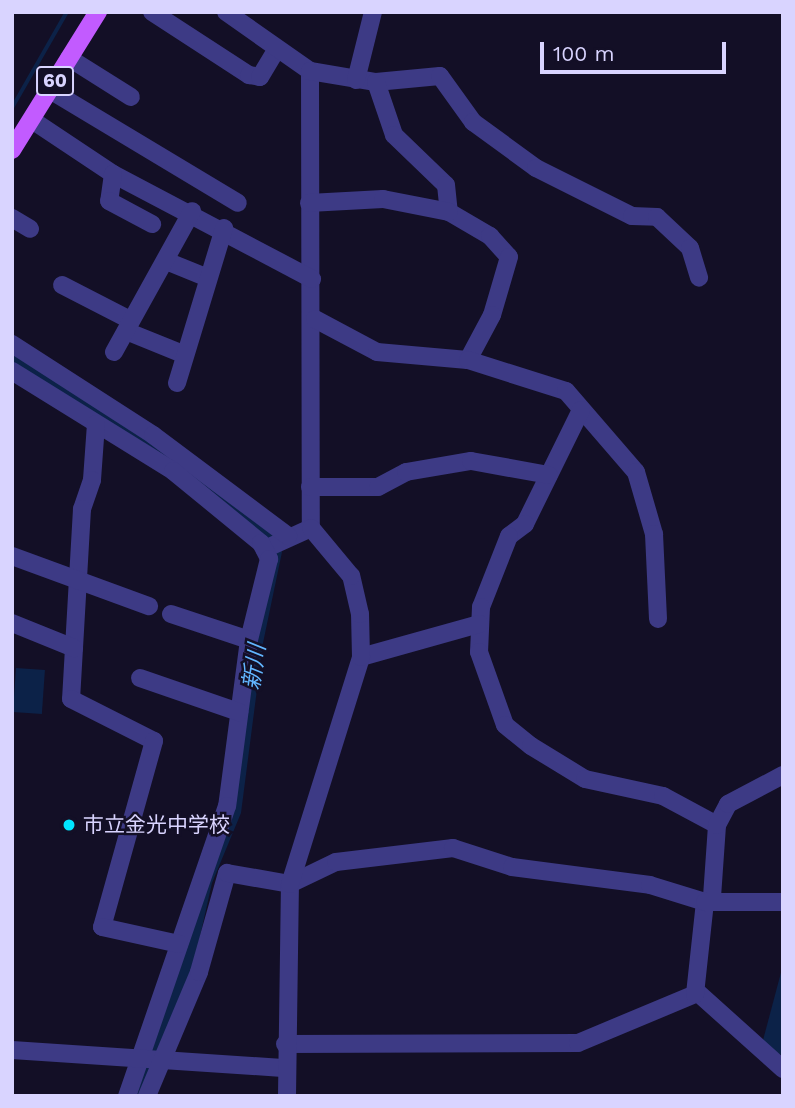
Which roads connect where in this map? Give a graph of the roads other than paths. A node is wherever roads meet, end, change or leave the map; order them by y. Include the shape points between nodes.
1 (97, 12) edge
2 (152, 12) edge
3 (226, 12) edge
4 (373, 12) edge
5 (276, 50) junction
6 (69, 58) junction
7 (310, 71) junction
8 (356, 80) junction
9 (376, 82) junction
10 (50, 90) junction
11 (131, 97) dead end
12 (32, 120) junction
13 (12, 150) edge
14 (113, 174) junction
15 (238, 203) dead end
16 (309, 203) junction
17 (192, 211) junction
18 (449, 212) junction
19 (12, 218) edge
20 (152, 224) dead end
21 (224, 228) junction
22 (30, 229) dead end
23 (166, 261) junction
24 (208, 278) junction
25 (699, 278) dead end
26 (312, 279) junction
27 (62, 285) dead end
28 (315, 319) junction
29 (128, 326) junction
30 (12, 344) edge
31 (114, 352) dead end
32 (183, 354) junction
33 (468, 360) junction
34 (12, 371) edge
35 (177, 383) dead end
36 (581, 410) junction
37 (96, 424) junction
38 (549, 475) junction
39 (310, 487) junction
40 (310, 528) junction
41 (288, 536) junction
42 (265, 549) junction
43 (12, 556) edge
44 (77, 579) junction
45 (149, 606) dead end
46 (172, 614) dead end
47 (658, 620) dead end
48 (12, 623) edge
49 (479, 624) junction
50 (249, 640) junction
51 (74, 648) junction
52 (361, 657) junction
53 (140, 678) dead end
54 (239, 712) junction
55 (783, 775) edge
56 (717, 825) junction
57 (203, 863) junction
58 (227, 873) junction
59 (290, 884) junction
60 (708, 900) junction
61 (783, 902) edge
62 (179, 944) junction
63 (696, 991) junction
64 (285, 1044) junction
65 (12, 1050) edge
66 (149, 1062) junction
67 (286, 1068) junction
68 (783, 1069) edge
69 (127, 1096) edge
70 (147, 1096) edge
71 (287, 1096) edge

1 - 6 main road, 60
2 - 5 street via 249,75 260,77
3 - 5 street
4 - 8 street
5 - 7 street
6 - 10 main road, 60
6 - 11 street
7 - 8 street
7 - 16 street
8 - 9 street
9 - 18 street via 394,135 446,185
9 - 25 street via 440,76 450,82 473,122 536,168 632,216 657,217 690,248
10 - 12 main road, 60
10 - 15 street
12 - 13 main road, 60
12 - 14 street
14 - 17 street
14 - 20 street via 109,201
16 - 18 street via 373,199
16 - 26 street
17 - 21 street
17 - 23 street
18 - 33 street via 490,236 509,257 492,315
19 - 22 street
21 - 24 street
21 - 26 street
23 - 24 street
23 - 29 street
24 - 32 street
26 - 28 street
27 - 29 street
28 - 33 street via 377,352
28 - 39 street
29 - 31 street
29 - 32 street
30 - 41 street via 153,435
32 - 35 street
33 - 36 street via 566,391
34 - 37 street
36 - 38 street
36 - 47 street via 636,472 654,534
37 - 42 street via 173,471
37 - 44 street
38 - 39 street via 471,461 406,472 378,487
38 - 49 street via 525,524 509,536
39 - 40 street
40 - 41 street
40 - 52 street via 351,576 360,614
41 - 42 street
42 - 50 street via 268,574
43 - 44 street
44 - 45 street
44 - 51 street
46 - 50 street
48 - 51 street
49 - 52 street
49 - 56 street via 479,652 505,725 585,779 663,796
50 - 54 street
51 - 62 street via 71,699 154,741 102,927
52 - 59 street
53 - 54 street
54 - 57 street via 227,806
55 - 56 street via 728,804
56 - 60 street
57 - 58 street
57 - 62 street
58 - 59 street
58 - 66 street via 199,972
59 - 60 street via 336,862 453,848 512,867 650,885
59 - 64 street
60 - 61 street
60 - 63 street
62 - 66 street
63 - 64 street via 579,1043
63 - 68 street
64 - 67 street
65 - 66 street
66 - 67 street
66 - 69 street
66 - 70 street
67 - 71 street

